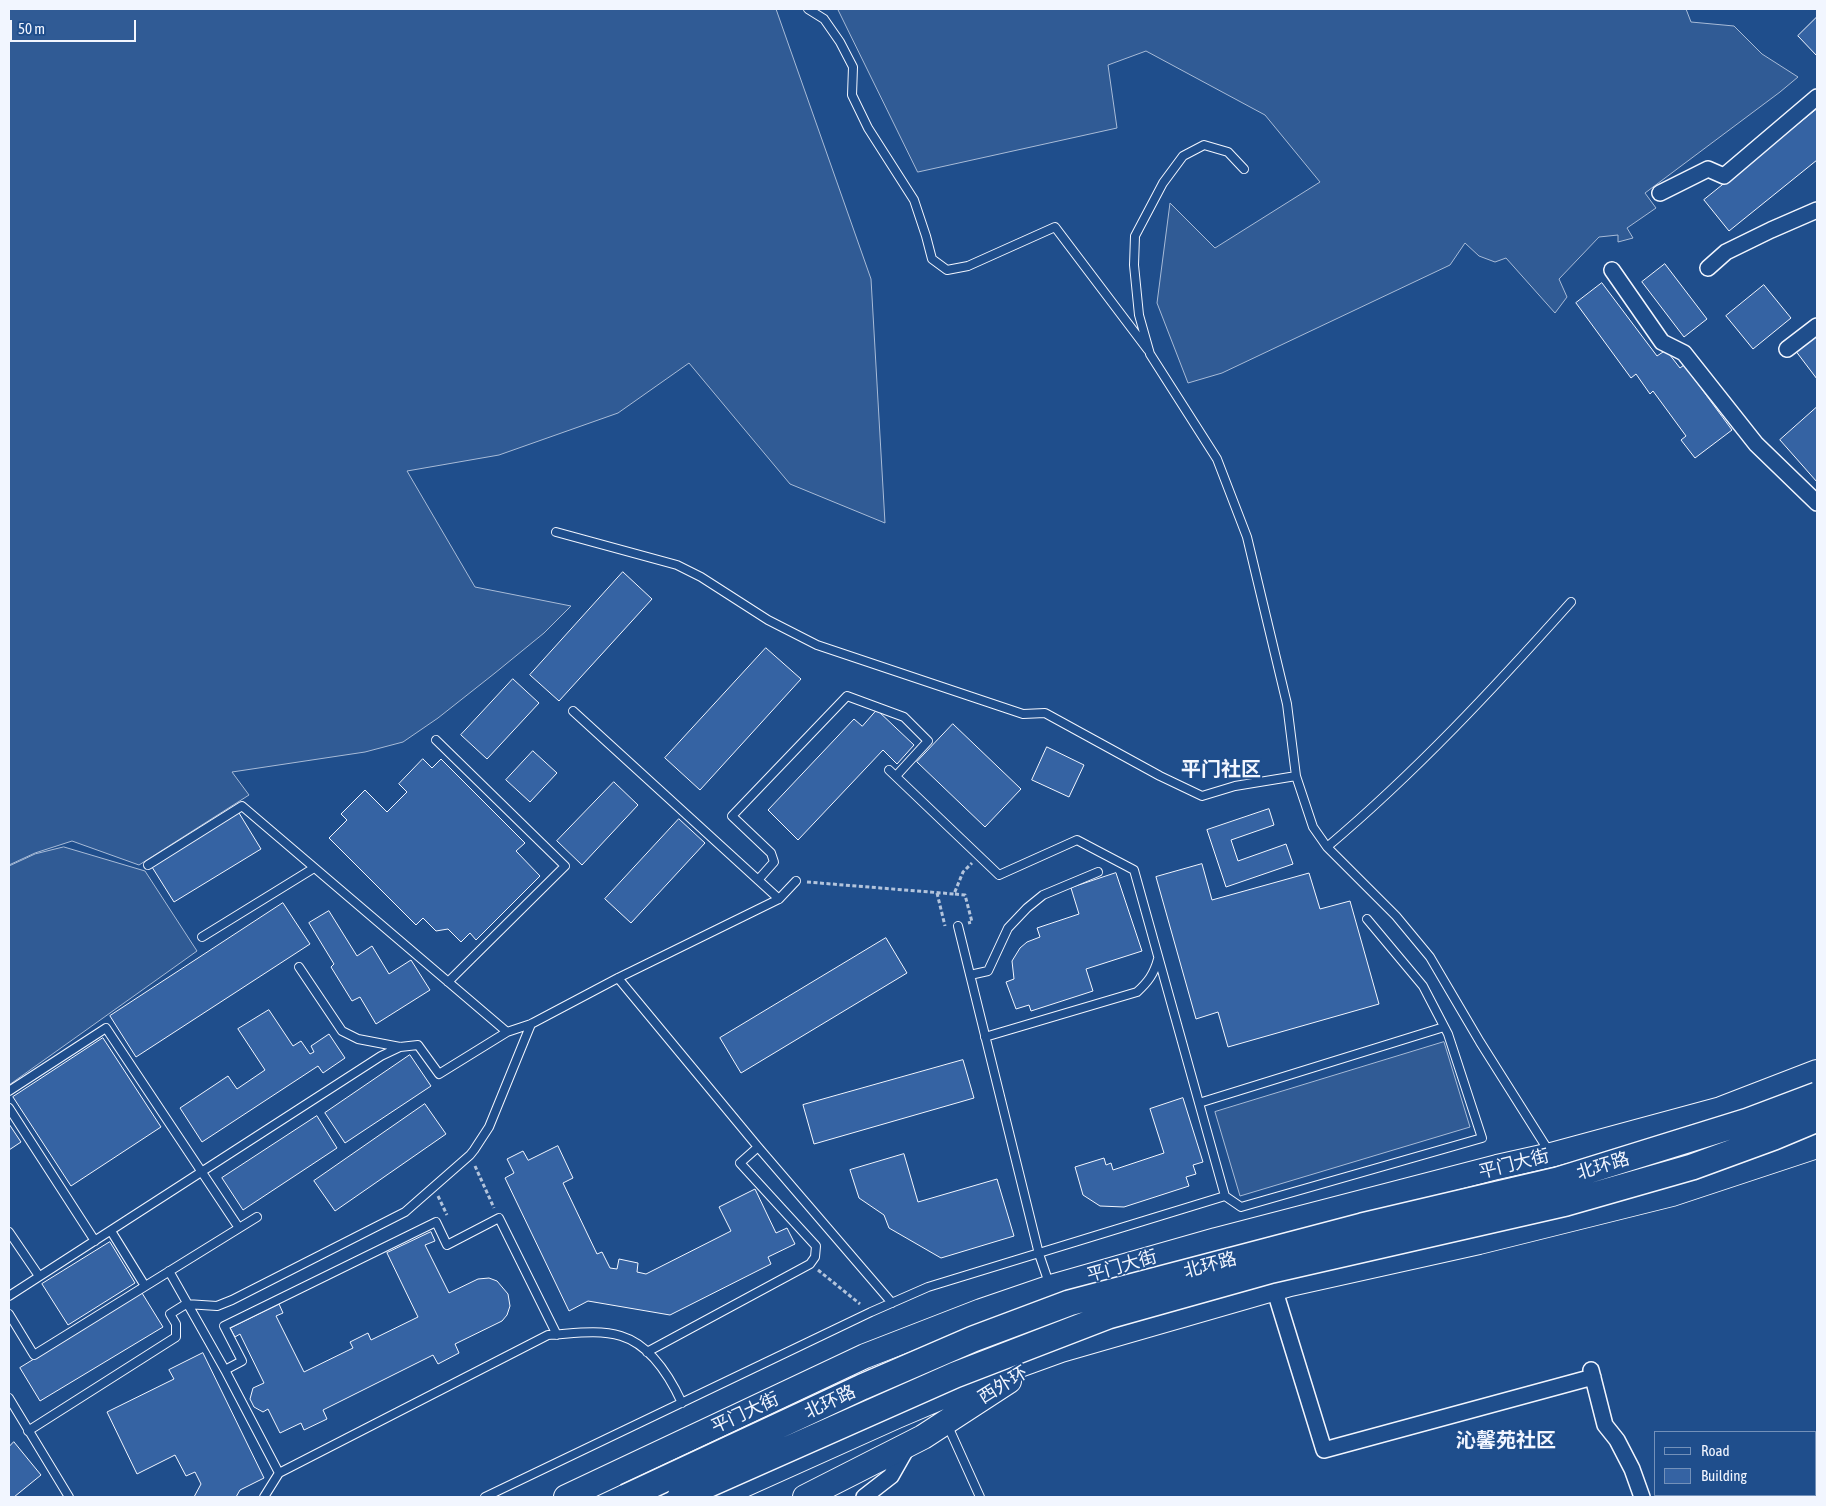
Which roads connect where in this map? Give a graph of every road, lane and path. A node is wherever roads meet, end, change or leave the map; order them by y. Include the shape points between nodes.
1 (808, 9) edge
2 (1817, 97) edge
3 (1244, 169) dead end
4 (1660, 193) dead end
5 (1817, 210) edge
6 (1708, 268) dead end
7 (1612, 270) dead end
8 (1817, 326) edge
9 (1787, 349) dead end
10 (1150, 354) junction
11 (1817, 503) edge
12 (556, 532) dead end
13 (1572, 602) dead end
14 (573, 711) dead end
15 (436, 740) dead end
16 (889, 770) dead end
17 (896, 776) junction
18 (1296, 776) junction
19 (1327, 847) junction
20 (979, 855) junction
21 (148, 864) dead end
22 (314, 868) junction
23 (1098, 872) dead end
24 (758, 880) junction
25 (796, 881) joint
26 (937, 893) junction
27 (954, 894) junction
28 (779, 899) junction
29 (1367, 919) dead end
30 (958, 926) junction
31 (202, 937) dead end
32 (1158, 958) junction
33 (299, 967) dead end
34 (970, 975) junction
35 (618, 978) junction
36 (448, 982) junction
37 (531, 1024) junction
38 (1444, 1027) junction
39 (507, 1032) junction
40 (985, 1037) junction
41 (400, 1047) junction
42 (1817, 1072) edge
43 (9, 1091) edge
44 (1817, 1095) edge
45 (1199, 1103) junction
46 (9, 1108) edge
47 (1817, 1119) edge
48 (1817, 1146) edge
49 (758, 1147) junction
50 (470, 1155) junction
51 (1552, 1155) junction
52 (1496, 1167) junction
53 (202, 1172) junction
54 (1226, 1196) junction
55 (257, 1217) dead end
56 (499, 1218) junction
57 (239, 1228) junction
58 (111, 1230) junction
59 (9, 1232) edge
60 (1513, 1234) junction
61 (95, 1241) junction
62 (1039, 1254) junction
63 (810, 1264) junction
64 (169, 1271) junction
65 (39, 1276) junction
66 (145, 1286) junction
67 (1274, 1288) junction
68 (1046, 1289) junction
69 (9, 1296) edge
70 (892, 1303) junction
71 (186, 1304) junction
72 (871, 1312) junction
73 (9, 1314) edge
74 (557, 1335) junction
75 (1061, 1350) junction
76 (647, 1352) junction
77 (225, 1370) junction
78 (9, 1398) edge
79 (682, 1403) junction
80 (946, 1422) junction
81 (28, 1431) junction
82 (908, 1446) junction
83 (279, 1473) junction
84 (69, 1497) edge
85 (264, 1497) edge
86 (485, 1497) edge
87 (566, 1497) edge
88 (626, 1497) edge
89 (680, 1497) edge
90 (717, 1497) edge
91 (805, 1497) edge
92 (864, 1497) edge
93 (980, 1497) edge
94 (1642, 1497) edge

1 - 10 lane via 824,19 853,67 852,95 868,128 914,200 932,259 947,270 968,266 1055,227
2 - 4 street via 1724,176 1708,168
3 - 10 lane via 1228,152 1204,145 1183,156 1163,183 1135,236 1139,315
5 - 6 street via 1726,252
7 - 11 street via 1662,342 1684,353 1756,444
8 - 9 street
10 - 18 lane via 1217,459 1248,537 1287,704
12 - 18 lane via 677,565 817,646 1023,714 1045,713 1202,796 1235,786
13 - 19 lane via 1416,768
14 - 24 lane
15 - 36 lane via 565,866
16 - 17 lane
17 - 20 lane
17 - 24 lane via 928,741 904,717 847,696 732,816 771,853 774,862
18 - 19 lane via 1313,827
19 - 51 lane via 1396,916 1430,957
20 - 27 path via 964,872
20 - 32 lane via 999,875 1077,840 1134,870
21 - 22 lane via 242,806
22 - 31 lane
22 - 36 lane
23 - 34 lane via 1043,894 1008,928 988,971
24 - 28 lane
25 - 26 path
25 - 28 lane
26 - 27 path
26 - 30 path via 946,929
27 - 30 path via 964,895 972,922
28 - 35 lane
29 - 38 lane via 1423,986
30 - 34 lane
32 - 40 lane via 1154,972 1137,992
32 - 45 lane
33 - 41 lane via 342,1031 358,1040
34 - 40 lane
35 - 37 lane
35 - 49 lane
36 - 39 lane
37 - 39 lane
37 - 50 lane via 489,1127
38 - 45 lane
38 - 54 lane via 1482,1138 1241,1207
39 - 41 lane via 439,1074 418,1045
40 - 62 lane
41 - 53 lane via 381,1056
42 - 51 main road, 平门大街 via 1720,1109
43 - 53 lane via 106,1028
44 - 88 highway, 北环路, bridge via 1740,1124 1558,1180 1362,1226 1069,1303 973,1339 871,1383
45 - 54 lane
46 - 61 lane
47 - 89 highway, 北环路, bridge via 1692,1166 1566,1203 1272,1270 1108,1316 955,1375
48 - 60 main road via 1672,1194
49 - 63 lane via 740,1164 816,1246 815,1257
49 - 70 lane
50 - 56 path
50 - 71 lane via 405,1212 232,1300 217,1306
51 - 52 main road, 平门大街
52 - 60 main road
52 - 68 main road, 平门大街 via 1216,1240
53 - 57 lane
53 - 58 lane
54 - 62 lane
55 - 57 lane
56 - 74 lane
56 - 77 lane via 447,1244 436,1222 224,1326 242,1361
57 - 64 lane
58 - 61 lane
58 - 66 lane
59 - 65 lane
60 - 67 main road
61 - 65 lane
62 - 68 lane
62 - 70 lane via 928,1287
63 - 72 path
63 - 76 lane
64 - 66 lane
64 - 71 lane
65 - 69 lane
66 - 73 lane via 34,1355
67 - 75 main road
67 - 94 street via 1324,1450 1592,1374 1605,1425 1632,1469
68 - 75 main road
68 - 87 main road, 平门大街 via 866,1356
70 - 72 lane
71 - 77 lane
71 - 81 lane via 170,1314 176,1324 176,1338
72 - 79 lane
74 - 76 lane via 590,1332 621,1336 639,1344
74 - 83 lane via 548,1335
75 - 80 main road, 西外环
75 - 90 main road via 1003,1371
76 - 79 lane via 665,1372
77 - 83 lane
78 - 81 lane
79 - 86 lane
80 - 82 main road, 西外环
80 - 93 lane
81 - 84 lane
82 - 91 main road, 西外环
82 - 92 street via 891,1476
83 - 85 lane

